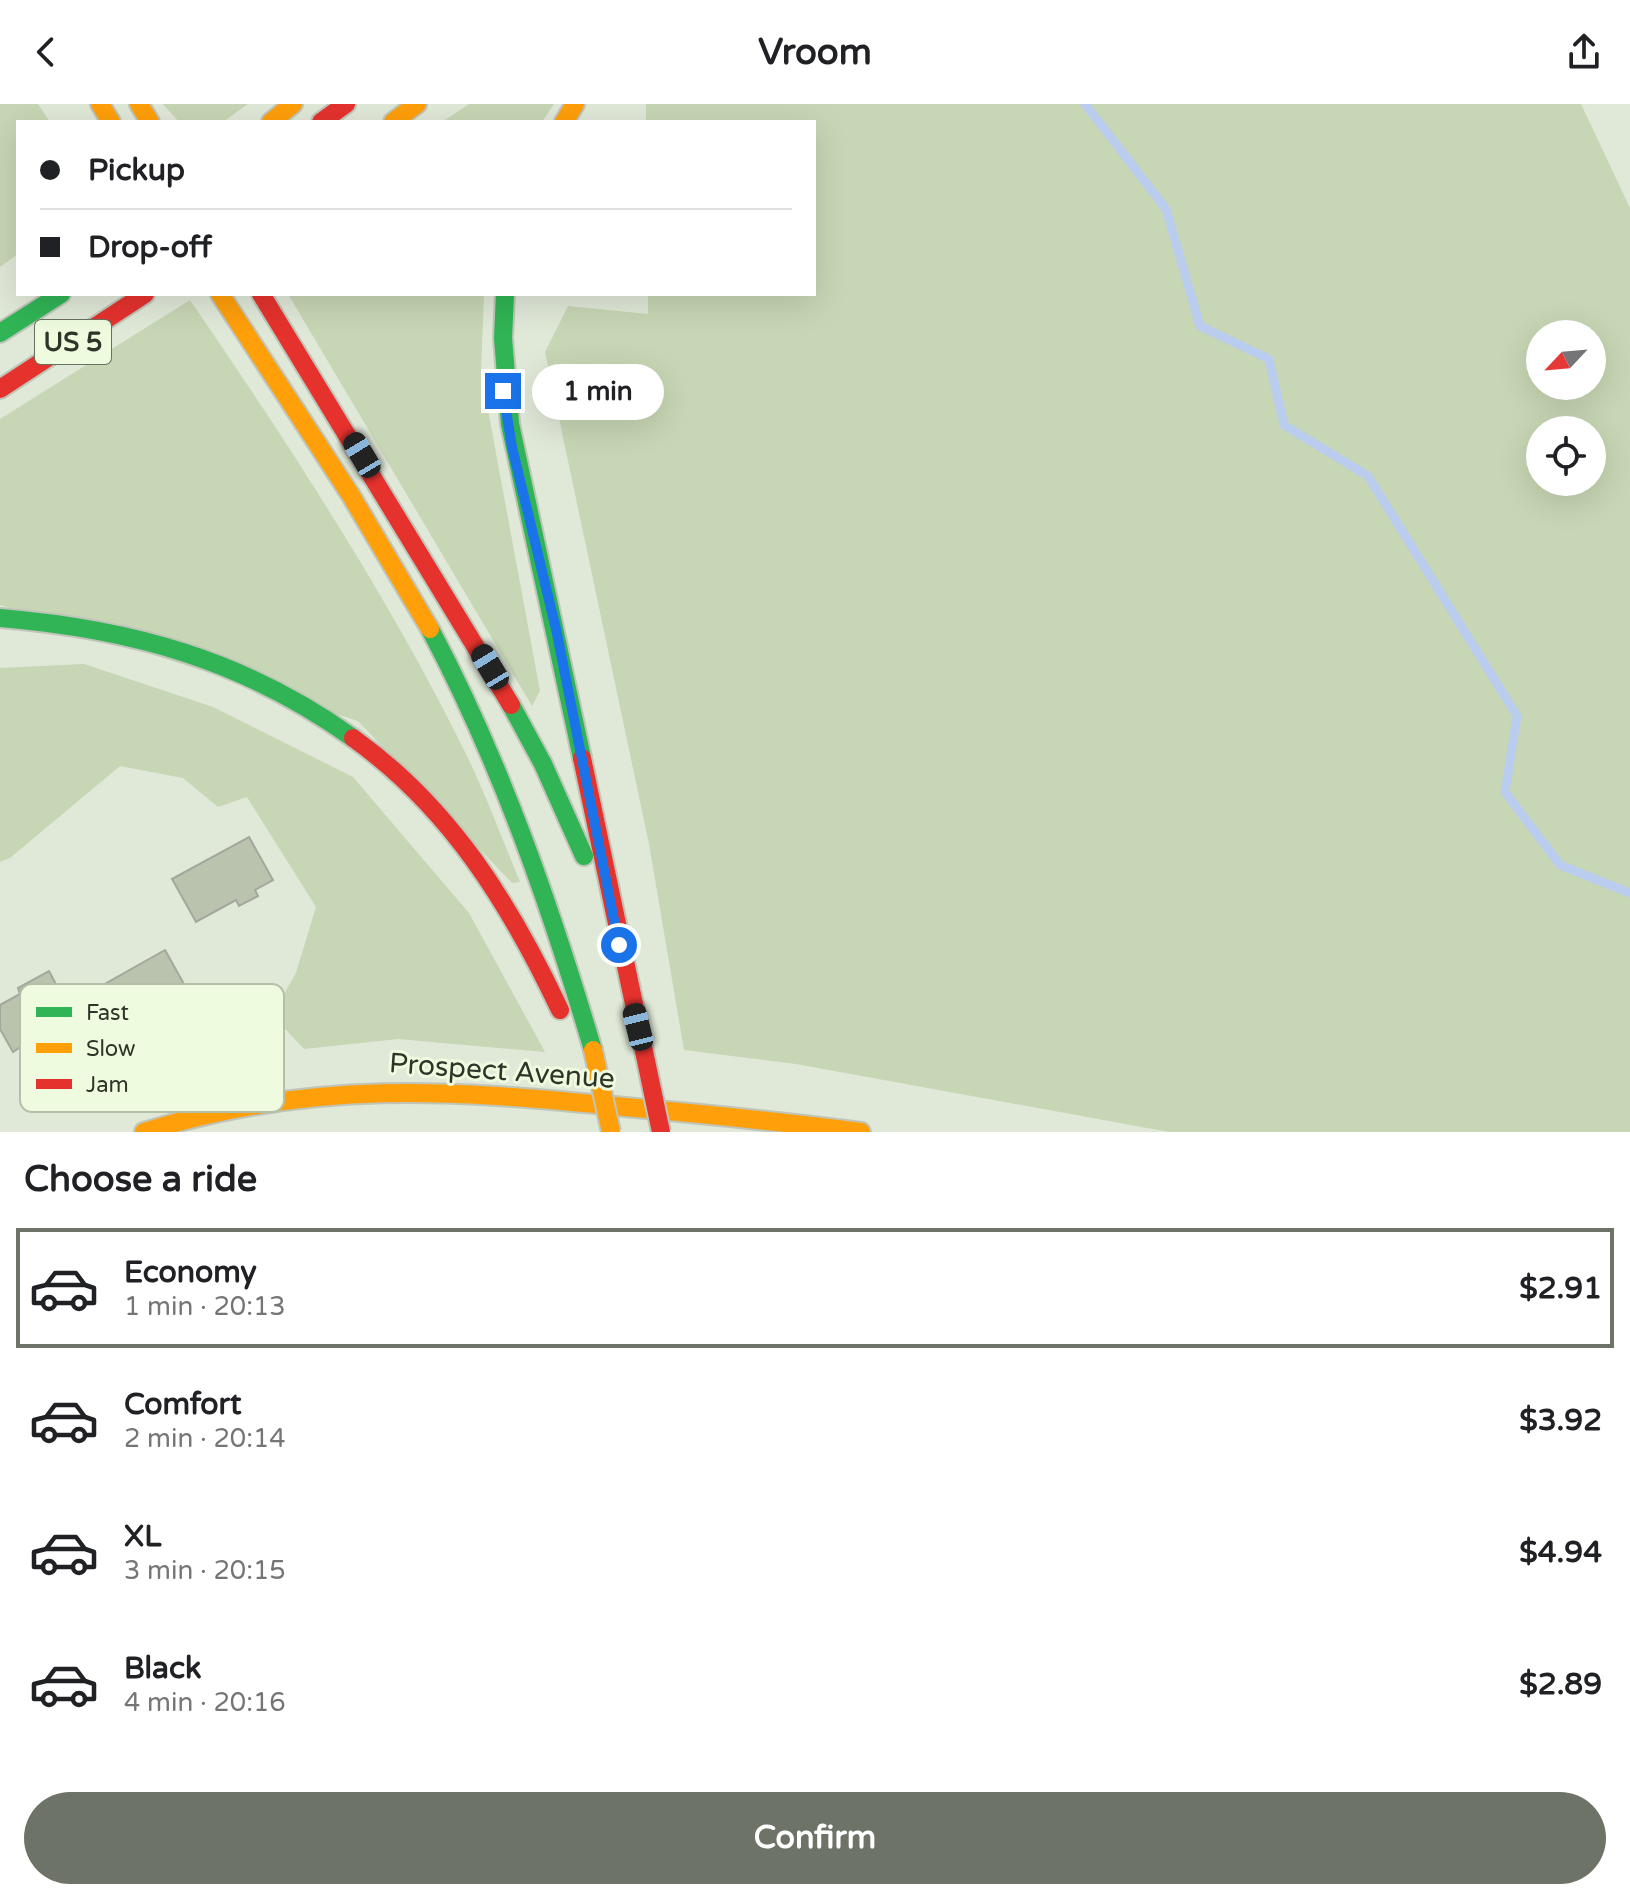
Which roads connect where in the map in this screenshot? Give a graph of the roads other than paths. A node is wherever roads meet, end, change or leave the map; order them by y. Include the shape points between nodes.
1 (293, 104) edge
2 (346, 104) edge
3 (417, 104) edge
4 (273, 120) edge
5 (324, 120) edge
6 (396, 120) edge
7 (58, 296) edge
8 (142, 296) edge
9 (221, 296) edge
10 (505, 296) edge
11 (265, 300) edge
12 (0, 333) edge
13 (0, 389) edge
14 (0, 618) edge
15 (623, 967) junction
16 (585, 1050) junction
17 (284, 1097) edge
18 (206, 1112) edge
19 (610, 1127) edge
20 (144, 1132) edge
21 (661, 1132) edge
22 (861, 1132) edge

1 - 4 main road
2 - 5 main road
3 - 6 main road
7 - 12 main road, US 5
8 - 13 main road, US 5
9 - 16 main road via 370,526 462,691 554,915
10 - 15 main road via 503,391 512,447 556,629
11 - 15 main road via 522,723 585,859
14 - 16 main road via 90,627 208,657 312,707 359,740 399,773 469,851
15 - 21 main road, bridge
16 - 19 main road, bridge
17 - 22 main road, Prospect Avenue via 395,1089 575,1101
18 - 20 main road, Prospect Avenue

